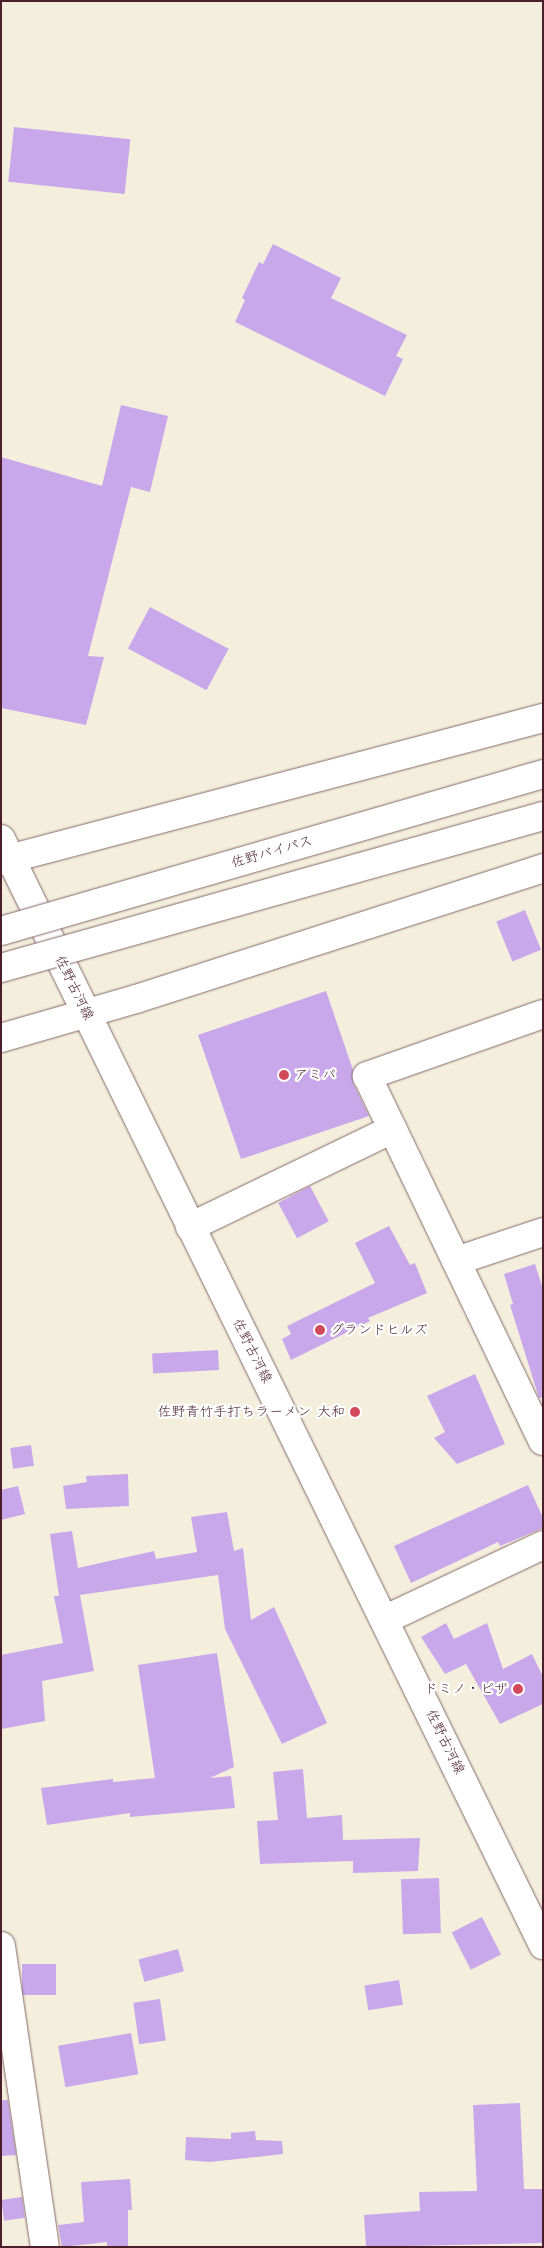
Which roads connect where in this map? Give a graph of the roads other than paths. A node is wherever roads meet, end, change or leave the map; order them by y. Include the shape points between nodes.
1 (543, 718) edge
2 (543, 774) edge
3 (543, 816) edge
4 (4, 853) edge
5 (543, 868) edge
6 (1, 931) edge
7 (1, 968) edge
8 (87, 1014) junction
9 (543, 1014) edge
10 (1, 1038) edge
11 (393, 1129) junction
12 (190, 1227) junction
13 (543, 1232) edge
14 (456, 1261) junction
15 (543, 1441) edge
16 (543, 1545) edge
17 (386, 1619) junction
18 (543, 1945) edge
19 (1, 1946) edge
20 (45, 2247) edge

1 - 4 main road
2 - 6 main road, 佐野バイパス, bridge
3 - 7 main road, bridge
4 - 8 main road, 佐野古河線
5 - 8 main road
8 - 10 main road
8 - 12 main road, 佐野古河線
9 - 11 main road via 367,1076
11 - 12 main road
11 - 14 main road
12 - 17 main road, 佐野古河線
13 - 14 main road
14 - 15 main road
16 - 17 main road
17 - 18 main road, 佐野古河線
19 - 20 main road

